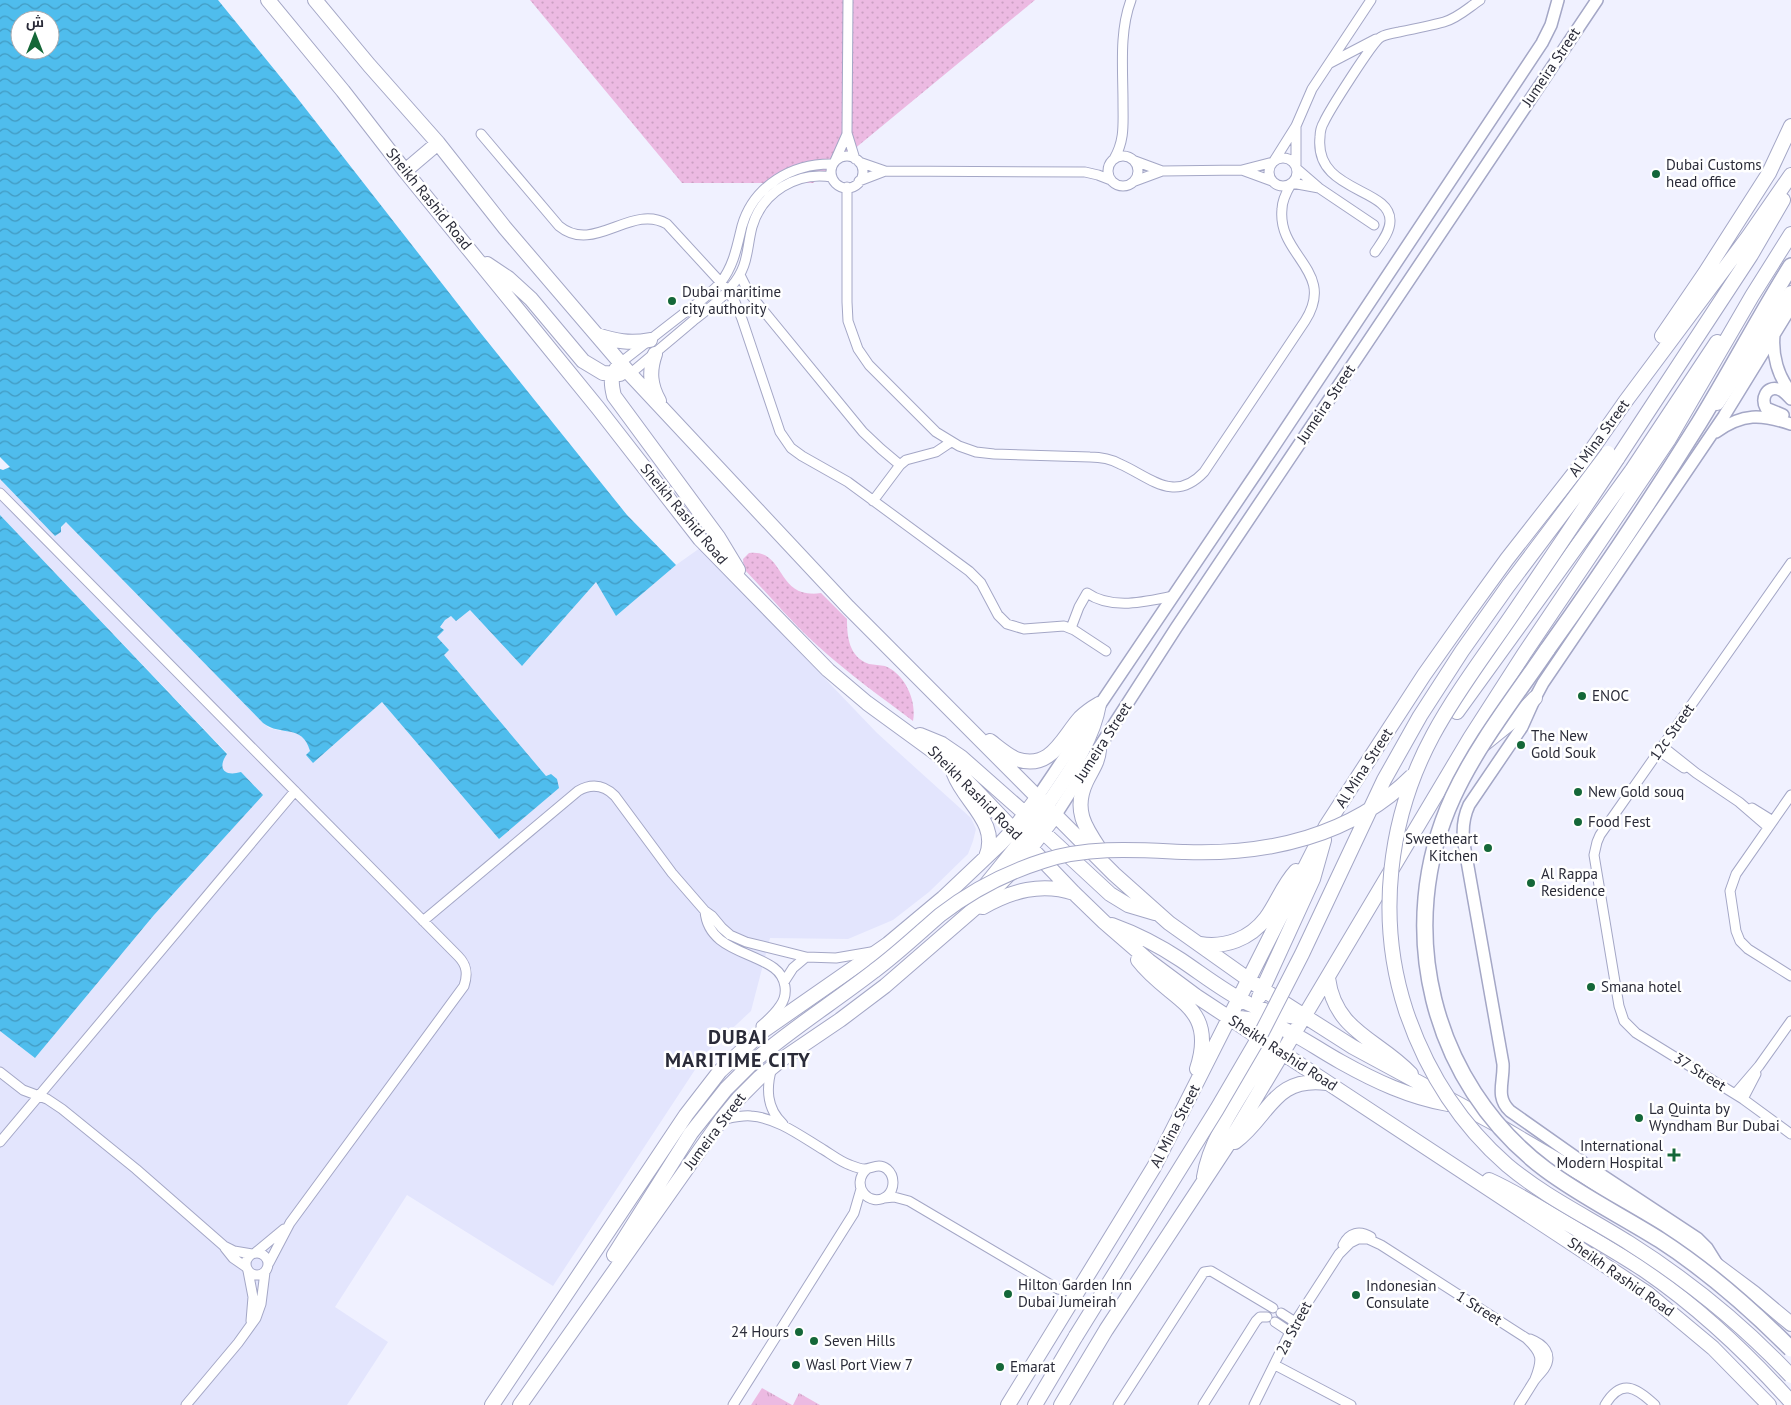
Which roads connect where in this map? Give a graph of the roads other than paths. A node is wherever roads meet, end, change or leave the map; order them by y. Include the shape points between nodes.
1 (268, 0) edge
2 (315, 0) edge
3 (848, 0) edge
4 (1131, 0) edge
5 (1371, 0) edge
6 (1480, 0) edge
7 (1558, 0) edge
8 (1597, 0) edge
9 (1379, 37) junction
10 (1328, 64) junction
11 (1296, 126) junction
12 (1791, 126) edge
13 (847, 133) junction
14 (481, 134) dead end
15 (1123, 139) junction
16 (438, 143) junction
17 (857, 160) junction
18 (1113, 160) junction
19 (1134, 160) junction
20 (1274, 161) junction
21 (834, 162) junction
22 (1297, 167) junction
23 (1242, 170) junction
24 (404, 171) junction
25 (885, 171) junction
26 (1162, 171) junction
27 (1085, 172) junction
28 (1791, 175) edge
29 (832, 177) junction
30 (1111, 180) junction
31 (859, 181) junction
32 (1135, 181) junction
33 (1273, 181) junction
34 (1292, 183) junction
35 (1791, 184) edge
36 (847, 187) junction
37 (1319, 188) junction
38 (1282, 207) junction
39 (1374, 225) dead end
40 (1791, 234) edge
41 (1375, 252) dead end
42 (474, 254) junction
43 (1791, 266) edge
44 (740, 274) junction
45 (721, 282) junction
46 (728, 291) junction
47 (1791, 293) edge
48 (1752, 296) junction
49 (1791, 307) edge
50 (1774, 333) junction
51 (595, 334) junction
52 (650, 340) junction
53 (655, 354) junction
54 (616, 369) junction
55 (630, 374) junction
56 (1791, 392) edge
57 (1791, 399) edge
58 (665, 412) junction
59 (1791, 418) edge
60 (1700, 422) junction
61 (1791, 424) edge
62 (1600, 436) junction
63 (1709, 437) junction
64 (951, 442) junction
65 (1613, 456) junction
66 (900, 465) junction
67 (0, 493) edge
68 (873, 501) junction
69 (1788, 572) edge
70 (751, 592) junction
71 (1173, 596) junction
72 (1071, 628) junction
73 (1106, 651) dead end
74 (1535, 698) junction
75 (1099, 704) junction
76 (909, 732) junction
77 (971, 732) junction
78 (1661, 748) junction
79 (1099, 750) junction
80 (1456, 762) junction
81 (951, 766) junction
82 (295, 791) junction
83 (1791, 795) edge
84 (1046, 807) junction
85 (1034, 824) junction
86 (1770, 824) junction
87 (1326, 826) junction
88 (1022, 840) junction
89 (986, 858) junction
90 (1307, 860) junction
91 (1114, 874) junction
92 (1074, 893) junction
93 (705, 911) junction
94 (1158, 913) junction
95 (963, 919) junction
96 (423, 921) junction
97 (1104, 922) junction
98 (1126, 942) junction
99 (888, 944) junction
100 (1199, 944) junction
101 (806, 957) junction
102 (1791, 976) edge
103 (1328, 978) junction
104 (1249, 980) junction
105 (784, 982) junction
106 (1267, 992) junction
107 (1239, 999) junction
108 (1254, 1013) junction
109 (1305, 1017) junction
110 (1229, 1018) junction
111 (1278, 1020) junction
112 (1791, 1021) edge
113 (1632, 1030) joint
114 (1295, 1034) junction
115 (1255, 1035) junction
116 (1271, 1045) junction
117 (748, 1046) junction
118 (1284, 1054) junction
119 (1759, 1066) junction
120 (772, 1067) junction
121 (0, 1072) edge
122 (1328, 1083) junction
123 (1420, 1084) junction
124 (1735, 1094) junction
125 (38, 1096) junction
126 (1744, 1100) junction
127 (1461, 1105) junction
128 (1184, 1110) junction
129 (721, 1120) junction
130 (788, 1129) junction
131 (1791, 1134) edge
132 (0, 1142) edge
133 (1227, 1146) junction
134 (841, 1161) junction
135 (1449, 1163) junction
136 (867, 1169) junction
137 (893, 1182) junction
138 (860, 1185) junction
139 (1203, 1185) junction
140 (884, 1198) junction
141 (871, 1199) junction
142 (908, 1201) junction
143 (854, 1213) junction
144 (290, 1224) junction
145 (1357, 1236) joint
146 (224, 1246) junction
147 (254, 1253) junction
148 (269, 1264) junction
149 (1717, 1265) junction
150 (247, 1269) junction
151 (265, 1272) junction
152 (1058, 1289) junction
153 (1080, 1290) junction
154 (1069, 1308) junction
155 (1267, 1317) dead end
156 (1275, 1322) dead end
157 (1295, 1322) junction
158 (577, 1323) junction
159 (251, 1324) junction
160 (1791, 1324) edge
161 (1290, 1332) junction
162 (1791, 1349) edge
163 (1275, 1365) junction
164 (1791, 1376) edge
165 (1754, 1388) junction
166 (1791, 1402) edge
167 (1063, 1404) edge
168 (186, 1405) edge
169 (492, 1405) edge
170 (520, 1405) edge
171 (733, 1405) edge
172 (1008, 1405) edge
173 (1035, 1405) edge
174 (1118, 1405) edge
175 (1204, 1405) edge
176 (1254, 1405) edge
177 (1351, 1405) edge
178 (1519, 1405) edge
179 (1605, 1405) edge
180 (1655, 1405) edge
181 (1769, 1405) edge
182 (1781, 1405) edge

1 - 24 main road, Sheikh Rashid Road via 343,90
2 - 16 main road
3 - 13 street
4 - 15 street via 1123,33
5 - 10 street
6 - 9 street via 1450,20
7 - 71 street, Jumeira Street via 1542,43
8 - 79 street, Jumeira Street via 1181,620
9 - 10 street
9 - 41 street via 1326,118 1319,143 1332,174 1380,202 1388,212 1390,225
10 - 11 street
11 - 20 street
11 - 22 street
12 - 62 main road via 1763,181 1620,395
13 - 17 street
13 - 21 street
14 - 45 street via 564,230 587,236 639,219 655,218 672,228
15 - 18 street
15 - 19 street
16 - 24 main road
16 - 51 main road
17 - 21 street via 843,156
17 - 25 street
17 - 31 street via 862,173
18 - 19 street via 1123,156
18 - 27 street
18 - 30 street via 1108,170
19 - 26 street
19 - 32 street via 1139,171
20 - 22 street via 1288,158
20 - 23 street
20 - 33 street via 1269,171
21 - 29 street
21 - 45 street via 794,170 762,191 746,216 734,258
22 - 34 street via 1297,176
22 - 37 street
23 - 26 street
23 - 33 street
24 - 42 main road, Sheikh Rashid Road
25 - 27 street
25 - 31 street
26 - 32 street
27 - 30 street
28 - 62 main road, Al Mina Street
29 - 36 street via 836,183
29 - 44 street via 803,178 782,186 771,195 755,220 748,255
30 - 32 street via 1125,186
31 - 36 street
33 - 34 street via 1280,186
33 - 38 street
34 - 37 street
34 - 38 street
35 - 65 main road via 1751,255 1662,390
36 - 64 street via 847,312 854,340 869,365 936,432
37 - 39 street
38 - 64 street via 1286,238 1308,268 1313,281 1312,308 1208,466 1195,480 1183,485 1164,486 1106,459 985,454
40 - 48 main road
42 - 54 main road via 531,299 583,361 594,369
42 - 70 main road, Sheikh Rashid Road via 684,520
43 - 60 highway
44 - 46 street
44 - 66 street via 749,293 855,422
45 - 46 street
45 - 52 street
46 - 53 street
46 - 68 street via 740,313 780,432 787,443 796,453 835,474
47 - 60 main road via 1728,389
48 - 80 main road via 1669,439 1524,654
48 - 158 main road, bridge via 1717,341 1632,470 1414,774 1402,786 1366,812 1339,826 1268,847 1197,852 1094,850 1044,860 982,886 941,915 892,958 782,1037 726,1089 691,1133 592,1290
49 - 50 street
50 - 56 street via 1774,353 1779,372
50 - 63 street
51 - 52 main road via 615,341
51 - 54 main road
52 - 54 street
53 - 55 street
53 - 58 main road via 650,375
54 - 55 main road
54 - 70 main road via 611,385 614,396 718,537
55 - 58 main road
57 - 59 street via 1783,391 1773,388 1765,394 1763,401 1768,410
58 - 77 main road via 786,543
60 - 162 highway, bridge via 1464,775 1448,807 1436,844 1427,889 1425,942 1431,988 1443,1032 1471,1089 1493,1119 1525,1152 1556,1177 1639,1227 1701,1270
61 - 63 street via 1751,416 1730,423
62 - 87 main road, Al Mina Street via 1506,558 1390,726
63 - 74 street
64 - 66 street via 936,452 910,458
65 - 164 main road, bridge via 1452,704 1423,755 1402,811 1391,868 1390,917 1395,965 1410,1022 1429,1065 1454,1106 1493,1151 1543,1192 1626,1241 1696,1289
65 - 173 main road, bridge via 1502,594 1420,716 1384,780 1262,1032
66 - 68 street
67 - 82 street
68 - 72 street via 969,570 981,582 998,615 1007,624 1024,629 1057,625
69 - 78 street, 12c Street
70 - 76 main road, Sheikh Rashid Road via 828,670
71 - 72 street via 1112,602 1093,598 1087,593
71 - 75 street, Jumeira Street
72 - 73 street
74 - 80 main road via 1498,733
74 - 149 street via 1522,727 1469,805 1463,827 1503,1064 1501,1097 1507,1108 1518,1116 1697,1238
75 - 77 main road via 1080,719 1054,752 1038,760 1015,758
75 - 84 main road via 1085,746
76 - 81 main road, Sheikh Rashid Road
76 - 85 main road via 952,750
77 - 84 main road
78 - 86 street
78 - 113 street, 12c Street via 1600,835 1594,850 1619,1006
79 - 84 street, Jumeira Street
79 - 91 main road via 1083,790 1080,811 1086,830
80 - 103 main road
81 - 88 main road, Sheikh Rashid Road
81 - 89 main road via 959,786 988,829 990,843
82 - 96 street
82 - 125 street
83 - 86 street
84 - 85 main road
84 - 85 main road, Jumeira Street
84 - 91 main road
85 - 88 main road, Jumeira Street
85 - 88 main road, Jumeira Street
85 - 94 main road via 1110,894 1133,907
86 - 102 street via 1733,879 1730,891 1734,923 1744,945
87 - 90 main road, Al Mina Street
87 - 106 main road via 1313,880
88 - 89 main road, Jumeira Street
88 - 92 main road, Sheikh Rashid Road
88 - 95 main road via 976,896
89 - 99 main road, Jumeira Street
90 - 100 main road via 1291,877 1267,917 1252,932 1226,944
90 - 104 main road, Al Mina Street
91 - 94 main road
92 - 95 main road via 1052,888 1029,889 989,904
92 - 97 main road, Sheikh Rashid Road
93 - 96 street via 672,873 615,796 604,788 591,786 578,790
93 - 101 street via 735,938
93 - 105 street via 710,925 722,941 773,967
94 - 100 main road
95 - 120 main road, Jumeira Street via 877,992
96 - 144 street via 463,961 467,973 464,986
97 - 98 main road, Sheikh Rashid Road
97 - 107 main road via 1156,945
98 - 110 main road, Sheikh Rashid Road
98 - 128 main road via 1142,966 1188,1005 1199,1022 1202,1053
99 - 101 street via 852,957
99 - 117 main road, Jumeira Street via 778,1020
100 - 104 main road
101 - 105 street
103 - 109 main road
103 - 123 main road via 1334,1003 1344,1020 1382,1048
104 - 106 main road
104 - 107 main road, Al Mina Street
105 - 117 street via 782,1004 756,1032
106 - 108 main road
106 - 109 main road
106 - 111 main road
107 - 108 main road
107 - 110 main road, Al Mina Street
108 - 110 main road
108 - 111 main road
108 - 115 main road
109 - 111 main road
109 - 114 main road
109 - 123 main road
110 - 115 main road, Sheikh Rashid Road
110 - 128 main road, Al Mina Street
111 - 114 main road
111 - 116 main road
112 - 119 street
113 - 124 street, 37 Street
114 - 118 main road
114 - 127 main road via 1397,1090 1422,1099
115 - 116 main road, Sheikh Rashid Road
116 - 118 main road, Sheikh Rashid Road
116 - 139 main road via 1216,1138 1208,1156
117 - 169 main road, Jumeira Street via 720,1071 696,1100
118 - 122 main road, Sheikh Rashid Road
118 - 133 main road
119 - 124 street
119 - 126 street
120 - 129 main road, Jumeira Street via 744,1092
120 - 130 street via 769,1103
121 - 125 street via 23,1090
122 - 133 main road via 1299,1084 1281,1093 1247,1132
122 - 135 main road, Sheikh Rashid Road
123 - 127 main road
124 - 126 street, 37 Street
125 - 132 street
125 - 146 street via 62,1109
126 - 131 street, 37 Street
127 - 149 main road via 1581,1174
128 - 153 main road, Al Mina Street via 1154,1167
129 - 130 street via 752,1116
129 - 158 main road, Jumeira Street
130 - 134 street
133 - 139 main road
134 - 136 street
134 - 138 street via 854,1172
135 - 165 main road, Sheikh Rashid Road via 1647,1293 1692,1329
135 - 166 main road via 1516,1194 1660,1282 1751,1360
136 - 137 street via 883,1167
136 - 138 street via 861,1176
137 - 140 street via 891,1192
137 - 142 street
138 - 141 street
138 - 143 street
139 - 167 main road via 1106,1330
140 - 141 street
140 - 142 street
141 - 143 street
142 - 152 street
143 - 171 street
144 - 147 street
144 - 148 street
145 - 157 street, 2a Street via 1345,1241
145 - 178 street, 1 Street via 1381,1245 1526,1338 1540,1343 1546,1350 1544,1356
146 - 147 street via 240,1253
146 - 150 street
147 - 148 street via 266,1256
147 - 150 street via 247,1260
148 - 151 street
149 - 160 main road
150 - 151 street via 258,1276
150 - 159 street via 252,1297
151 - 159 street via 261,1304
152 - 153 street
152 - 154 street
153 - 154 main road, Al Mina Street
154 - 172 main road, Al Mina Street
155 - 175 street via 1256,1321
156 - 161 street
157 - 161 street, 2a Street
157 - 174 street via 1211,1271 1204,1272
158 - 170 main road, Jumeira Street
159 - 168 street
161 - 163 street, 2a Street
163 - 176 street, 2a Street
163 - 177 street
165 - 181 main road, Sheikh Rashid Road
165 - 182 main road
179 - 180 street via 1615,1392 1624,1388 1639,1391

